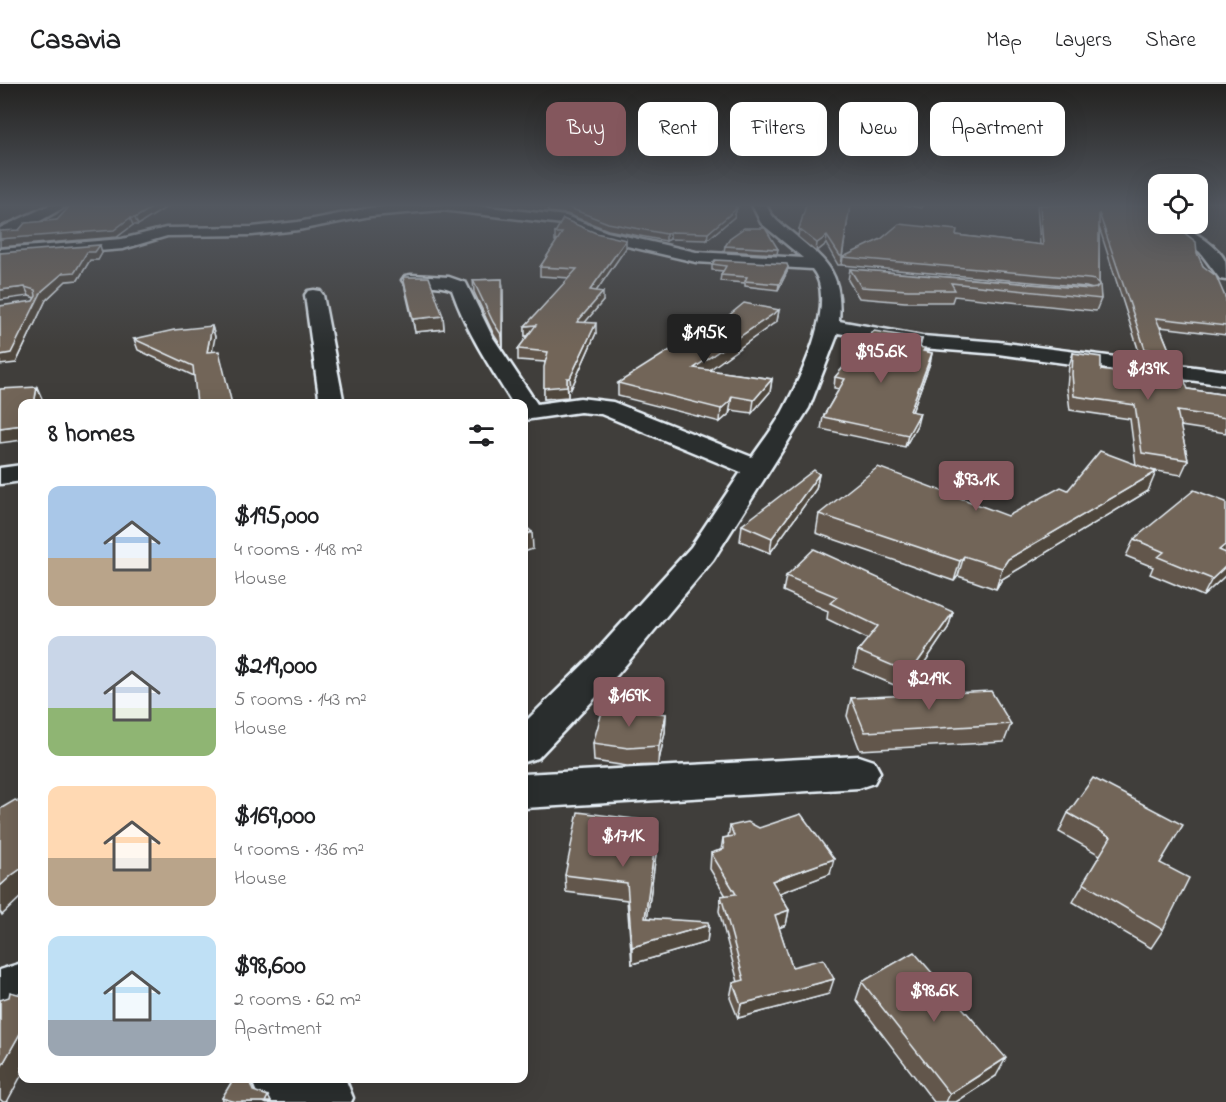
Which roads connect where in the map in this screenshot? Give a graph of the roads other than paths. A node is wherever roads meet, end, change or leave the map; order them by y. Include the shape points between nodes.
1 (18, 253) edge
2 (676, 253) edge
3 (808, 253) edge
4 (1210, 253) edge
5 (0, 254) edge
6 (829, 269) junction
7 (1226, 275) edge
8 (411, 280) edge
9 (314, 295) dead end
10 (828, 325) junction
11 (1226, 378) edge
12 (332, 399) edge
13 (519, 399) edge
14 (528, 413) edge
15 (758, 469) junction
16 (18, 474) edge
17 (0, 476) edge
18 (528, 743) edge
19 (859, 772) dead end
20 (528, 790) edge
21 (18, 989) edge
22 (0, 996) edge

1 - 5 street
2 - 6 street
3 - 6 street
4 - 7 street
6 - 10 street
8 - 13 street via 449,282 460,287 468,313
9 - 12 street
10 - 11 street via 910,340
10 - 15 street via 798,408
14 - 15 street via 580,405 605,407
15 - 18 street via 702,553 605,665
16 - 17 street
19 - 20 street
21 - 22 street

